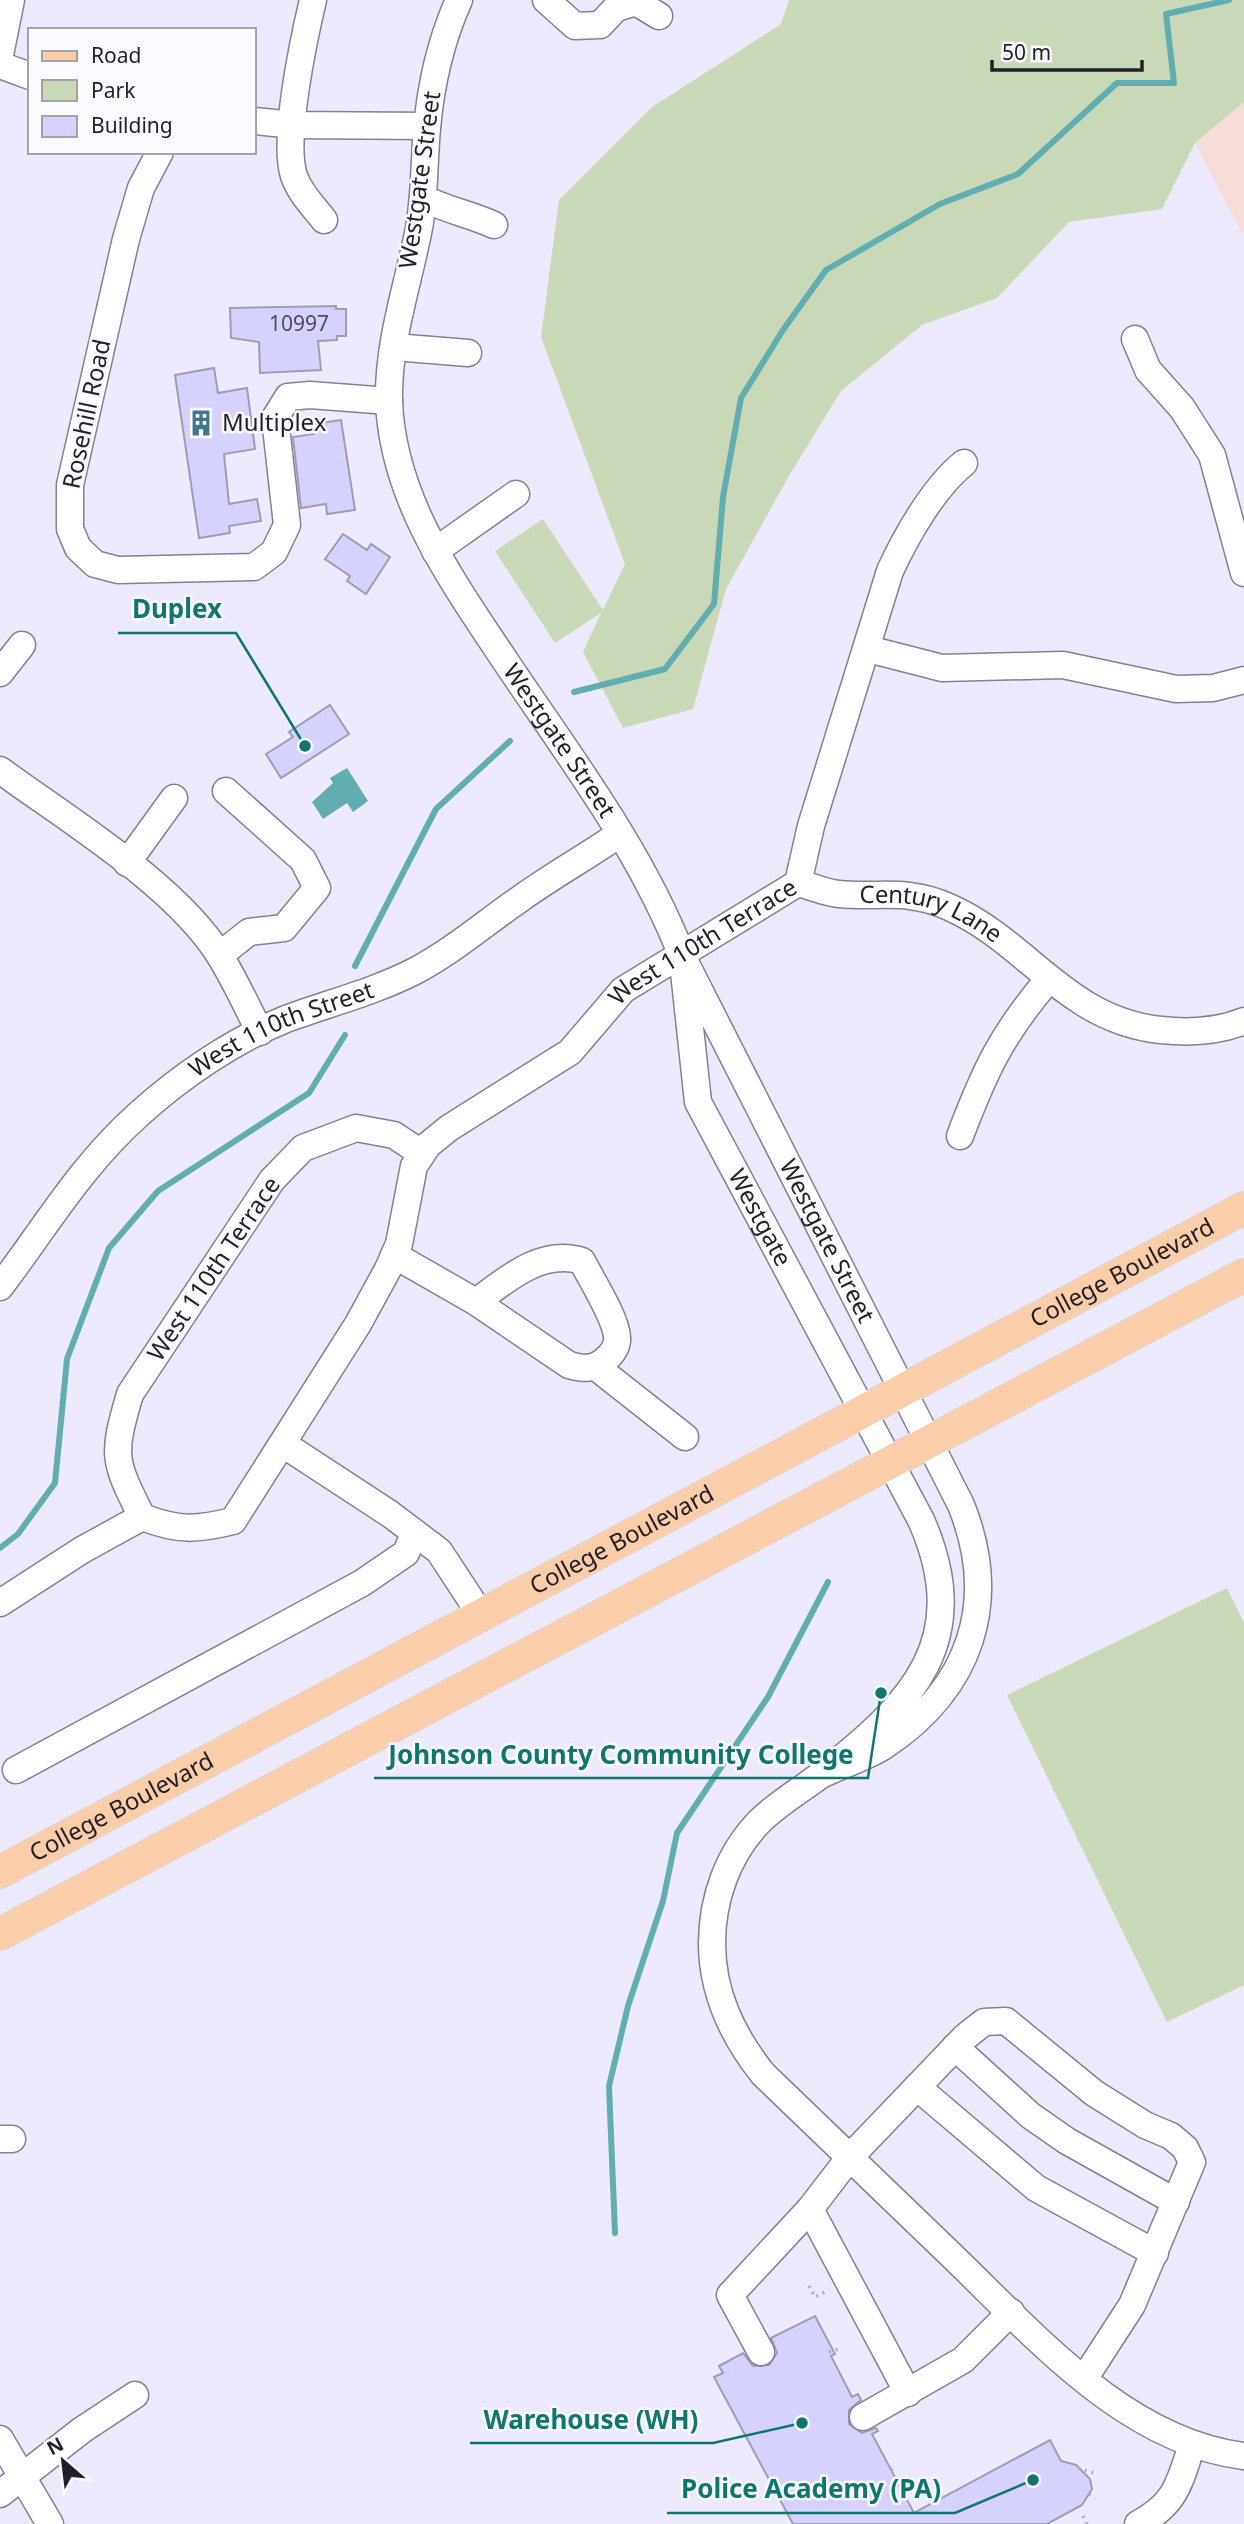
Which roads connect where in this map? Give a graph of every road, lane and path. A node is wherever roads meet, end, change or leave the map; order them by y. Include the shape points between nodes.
1 (11, 0) edge
2 (313, 0) edge
3 (459, 0) edge
4 (547, 0) edge
5 (659, 16) dead end
6 (0, 55) edge
7 (0, 65) edge
8 (28, 75) edge
9 (256, 121) edge
10 (294, 125) junction
11 (427, 126) junction
12 (159, 154) edge
13 (423, 198) junction
14 (324, 220) dead end
15 (494, 225) dead end
16 (1135, 339) dead end
17 (394, 347) junction
18 (468, 353) dead end
19 (389, 401) junction
20 (964, 463) dead end
21 (516, 494) dead end
22 (435, 551) junction
23 (1244, 573) edge
24 (22, 645) dead end
25 (868, 649) junction
26 (0, 673) edge
27 (1244, 680) edge
28 (0, 769) edge
29 (226, 791) dead end
30 (174, 798) dead end
31 (618, 835) junction
32 (127, 863) junction
33 (798, 883) junction
34 (220, 955) junction
35 (682, 956) junction
36 (1048, 980) junction
37 (1244, 1021) edge
38 (260, 1032) junction
39 (960, 1136) dead end
40 (421, 1153) junction
41 (1244, 1208) edge
42 (394, 1255) junction
43 (1244, 1275) edge
44 (0, 1287) edge
45 (476, 1302) junction
46 (596, 1367) junction
47 (902, 1390) junction
48 (863, 1412) junction
49 (685, 1437) dead end
50 (929, 1443) junction
51 (282, 1444) junction
52 (891, 1464) junction
53 (142, 1517) junction
54 (414, 1534) junction
55 (0, 1603) edge
56 (481, 1615) junction
57 (16, 1770) dead end
58 (821, 1775) junction
59 (0, 1872) edge
60 (0, 1934) edge
61 (955, 2048) junction
62 (917, 2087) junction
63 (850, 2157) junction
64 (1176, 2202) junction
65 (810, 2209) junction
66 (1155, 2253) junction
67 (809, 2286) dead end
68 (834, 2288) dead end
69 (1011, 2312) junction
70 (842, 2348) dead end
71 (761, 2352) dead end
72 (829, 2352) dead end
73 (1084, 2379) junction
74 (908, 2393) junction
75 (135, 2395) dead end
76 (863, 2417) dead end
77 (0, 2439) edge
78 (1192, 2445) junction
79 (1244, 2456) edge
80 (1077, 2468) dead end
81 (1094, 2473) dead end
82 (23, 2478) junction
83 (0, 2494) edge
84 (1089, 2494) dead end
85 (1095, 2498) dead end
86 (1083, 2516) dead end
87 (50, 2524) edge
88 (1087, 2524) edge
89 (1138, 2524) edge

1 - 6 street
2 - 10 street via 298,63
3 - 11 street, Westgate Street via 438,60
4 - 5 street via 575,26 600,25 616,8 636,2
7 - 8 street
9 - 10 street
10 - 11 street
10 - 14 street via 293,173
11 - 13 street, Westgate Street
12 - 19 street, Rosehill Road via 141,188 126,239 70,485 70,529 78,548 95,564 118,570 254,567 274,552 287,525 275,418 288,397
13 - 15 street
13 - 17 street, Westgate Street
16 - 23 street via 1148,370 1182,408 1212,454
17 - 18 street
17 - 19 street, Westgate Street
19 - 22 street, Westgate Street via 400,466 414,511
20 - 25 street, West 110th Terrace via 949,474 904,539
21 - 22 street
22 - 31 street, Westgate Street
24 - 26 street
25 - 27 street via 942,668 1063,665 1176,689 1213,688
25 - 33 street, West 110th Terrace
28 - 32 street
29 - 34 street via 303,860 317,888 284,928 249,932
30 - 32 street
31 - 35 street, Westgate Street via 652,885
31 - 38 street, West 110th Street via 416,971
32 - 34 street via 198,927
33 - 35 street, West 110th Terrace
33 - 36 street, Century Lane via 838,894 892,893 947,906 995,934
34 - 38 street
35 - 40 street, West 110th Terrace via 623,990 570,1052 449,1128
35 - 47 street, Westgate Street
35 - 48 street, Westgate via 698,1102
36 - 37 street, Century Lane via 1087,1007 1137,1028 1186,1033
36 - 39 street via 1003,1037
38 - 44 street, West 110th Street via 187,1076 102,1149 62,1196
40 - 42 street
40 - 53 street, West 110th Terrace via 394,1135 356,1128 303,1148 272,1180 130,1394 119,1432 118,1469
41 - 47 main road, College Boulevard
42 - 45 street
42 - 51 street via 358,1324
43 - 50 main road
45 - 46 street via 569,1365
45 - 46 street via 552,1256 582,1261 617,1337 613,1354
46 - 49 street
47 - 48 main road, College Boulevard
47 - 50 street, Westgate Street
48 - 52 street, Westgate
48 - 56 main road, College Boulevard
50 - 52 main road
50 - 58 street, Westgate Street via 961,1504 978,1562 979,1593 966,1654 951,1683 921,1718 882,1747
51 - 53 street via 233,1521 185,1529
51 - 54 street
52 - 58 street, Westgate via 932,1546 941,1597 939,1627 930,1660 906,1700
52 - 60 main road
53 - 55 street
54 - 56 street via 439,1551
54 - 57 street via 406,1553 362,1583
56 - 59 main road, College Boulevard
58 - 63 street via 758,1824 737,1852 721,1884 712,1926 712,1961 729,2022 744,2050
61 - 62 street
61 - 64 street via 1031,2116
61 - 64 street via 984,2022 1006,2021 1094,2093 1185,2148 1192,2162
62 - 63 street
62 - 66 street via 1036,2188
63 - 65 street
63 - 69 street
64 - 66 street
65 - 71 street via 730,2295
65 - 74 street
66 - 73 street via 1132,2305
67 - 68 path via 815,2297
69 - 73 street
69 - 74 street via 963,2360
70 - 72 path
73 - 78 street via 1153,2427
74 - 76 street
75 - 82 street
77 - 82 street
78 - 79 street
78 - 89 street via 1174,2495 1155,2515
80 - 81 path
82 - 83 street
82 - 87 street
84 - 85 path
86 - 88 path

